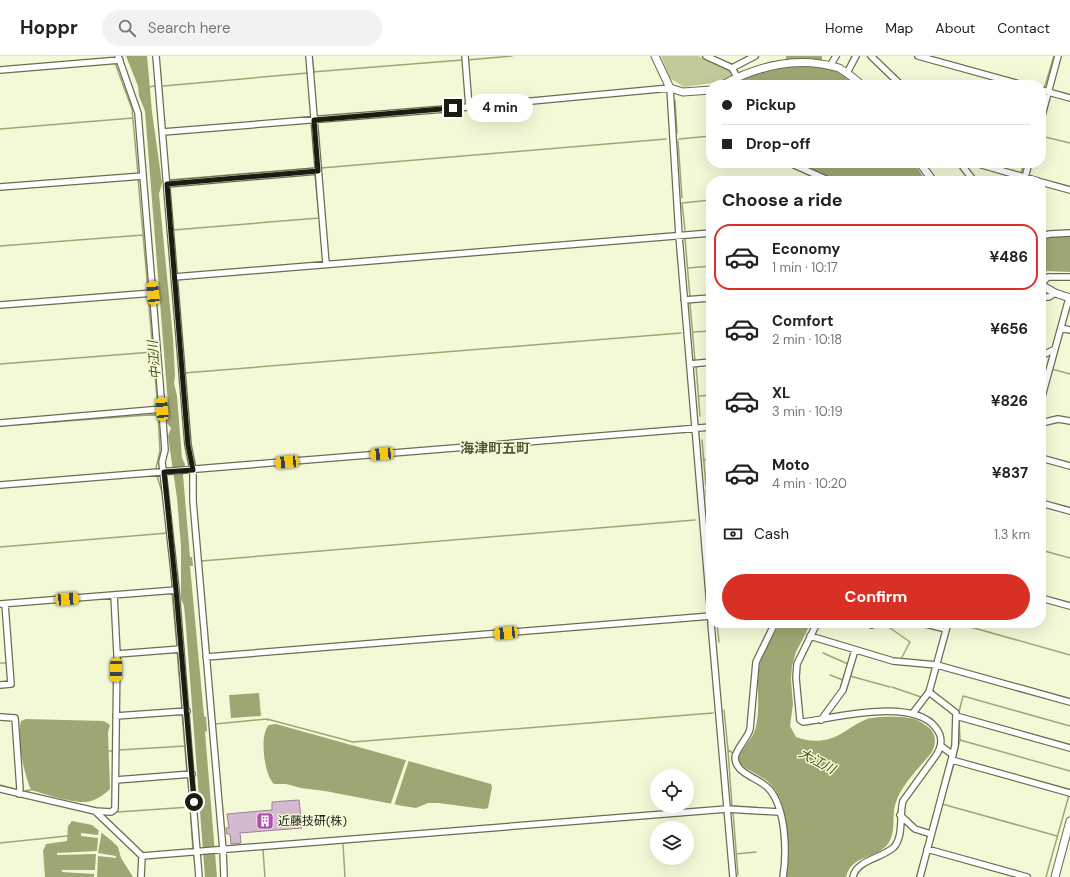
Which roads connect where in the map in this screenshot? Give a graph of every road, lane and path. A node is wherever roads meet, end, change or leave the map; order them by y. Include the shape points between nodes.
1 (156, 56) edge
2 (308, 56) edge
3 (465, 56) edge
4 (655, 56) edge
5 (706, 56) edge
6 (755, 56) edge
7 (836, 56) edge
8 (856, 56) edge
9 (870, 56) edge
10 (918, 56) edge
11 (1058, 56) edge
12 (119, 58) edge
13 (829, 63) junction
14 (732, 68) junction
15 (0, 70) edge
16 (847, 73) junction
17 (737, 77) junction
18 (731, 80) edge
19 (856, 80) edge
20 (896, 80) edge
21 (1005, 80) edge
22 (670, 88) junction
23 (706, 90) edge
24 (1048, 92) junction
25 (1070, 98) edge
26 (1046, 99) edge
27 (469, 107) junction
28 (314, 120) junction
29 (162, 132) junction
30 (801, 168) edge
31 (924, 168) edge
32 (964, 168) edge
33 (990, 168) edge
34 (318, 171) junction
35 (143, 176) junction
36 (819, 176) edge
37 (930, 176) edge
38 (970, 176) edge
39 (1015, 176) edge
40 (1046, 183) edge
41 (167, 184) junction
42 (0, 187) edge
43 (1070, 190) edge
44 (706, 233) edge
45 (1070, 233) edge
46 (1046, 235) edge
47 (679, 236) junction
48 (326, 264) junction
49 (174, 277) junction
50 (1070, 277) edge
51 (1046, 279) edge
52 (1046, 287) edge
53 (153, 293) junction
54 (1055, 294) junction
55 (1046, 297) edge
56 (706, 298) edge
57 (1069, 298) edge
58 (684, 300) junction
59 (0, 305) edge
60 (1061, 328) junction
61 (1070, 330) edge
62 (1055, 349) junction
63 (1046, 354) edge
64 (706, 362) edge
65 (690, 364) junction
66 (1046, 375) edge
67 (162, 409) junction
68 (1070, 421) edge
69 (1046, 422) edge
70 (0, 423) edge
71 (706, 427) edge
72 (695, 428) junction
73 (1046, 459) edge
74 (1070, 466) edge
75 (191, 470) junction
76 (164, 472) junction
77 (0, 486) edge
78 (1046, 504) edge
79 (1070, 511) edge
80 (706, 557) edge
81 (176, 590) junction
82 (114, 595) junction
83 (1046, 599) edge
84 (2, 604) edge
85 (1070, 606) edge
86 (706, 616) edge
87 (711, 628) edge
88 (773, 628) edge
89 (814, 628) edge
90 (942, 628) edge
91 (946, 629) joint
92 (810, 636) junction
93 (181, 649) junction
94 (855, 650) junction
95 (117, 654) junction
96 (206, 658) junction
97 (937, 665) junction
98 (0, 685) edge
99 (929, 692) junction
100 (1070, 702) edge
101 (187, 711) junction
102 (913, 713) junction
103 (116, 716) junction
104 (956, 716) junction
105 (0, 717) edge
106 (821, 720) junction
107 (941, 746) junction
108 (1070, 748) edge
109 (952, 757) junction
110 (192, 774) junction
111 (116, 780) junction
112 (0, 789) edge
113 (1070, 793) edge
114 (18, 794) junction
115 (727, 809) junction
116 (95, 811) junction
117 (779, 812) junction
118 (900, 815) junction
119 (1070, 822) edge
120 (931, 834) junction
121 (927, 849) junction
122 (221, 850) junction
123 (198, 852) junction
124 (142, 856) junction
125 (141, 877) edge
126 (199, 877) edge
127 (224, 877) edge
128 (734, 877) edge
129 (783, 877) edge
130 (852, 877) edge
131 (920, 877) edge
132 (1027, 877) edge
133 (1055, 877) edge

1 - 29 street
2 - 28 street
3 - 27 street
4 - 22 main road
5 - 14 street
6 - 14 street
7 - 13 street
8 - 16 street
9 - 20 street
10 - 21 street
11 - 24 street
12 - 15 street
12 - 35 street via 138,113
13 - 16 main road
13 - 17 main road via 800,57 772,61
14 - 17 street
16 - 19 main road
17 - 18 main road
22 - 23 main road via 683,92
22 - 27 street
22 - 47 street
24 - 25 street
24 - 26 street
27 - 28 street
28 - 29 street
28 - 34 street
29 - 41 street
30 - 36 street
31 - 37 main road
32 - 38 street
33 - 39 street
34 - 41 street
34 - 48 street
35 - 42 street
35 - 53 street
40 - 43 street
41 - 49 street
44 - 47 street
45 - 46 street
47 - 48 street
47 - 58 street
48 - 49 street
49 - 75 street
50 - 51 street via 1048,277
52 - 54 main road
53 - 59 street
53 - 67 street
54 - 55 street
54 - 57 main road
56 - 58 street
57 - 60 street
58 - 65 street
60 - 61 street
60 - 62 street
62 - 63 street
62 - 66 street
64 - 65 street
65 - 72 street
67 - 70 street
67 - 76 street
68 - 69 street via 1058,419
71 - 72 street
72 - 75 street
72 - 80 street
73 - 74 street
75 - 76 street
75 - 96 street
76 - 77 street
76 - 81 street
78 - 79 street
81 - 82 street
81 - 93 street
82 - 84 street
82 - 95 street
83 - 85 street
84 - 98 street via 11,684
86 - 96 street
87 - 115 street
88 - 117 street via 756,662 748,737 735,757 737,766 771,791
89 - 92 street
90 - 91 street
91 - 97 street
92 - 94 street
92 - 106 street via 797,664 799,717 803,722
93 - 95 street
93 - 101 street
94 - 97 street via 893,661
94 - 106 street via 843,690
95 - 103 street
96 - 122 street
97 - 99 street
97 - 100 street
99 - 102 street
99 - 104 street via 956,713
101 - 103 street
101 - 110 street
102 - 106 street via 867,713
102 - 107 street via 933,724 939,734
103 - 111 street
104 - 108 street
104 - 109 street via 956,739
105 - 114 street via 15,718 20,789
107 - 109 street
107 - 118 street via 907,794
109 - 113 street
109 - 120 street
110 - 111 street
110 - 123 street
111 - 116 street via 115,809 111,812
112 - 114 street
114 - 116 street
115 - 117 street
115 - 122 street
115 - 128 street
116 - 124 street
117 - 129 street via 783,822 785,844
118 - 120 street via 915,829
118 - 130 street via 900,834 896,845 883,856 857,868
119 - 133 main road
120 - 121 street
121 - 131 street
121 - 132 street
122 - 123 street
122 - 127 street
123 - 124 street
123 - 126 street
124 - 125 street

